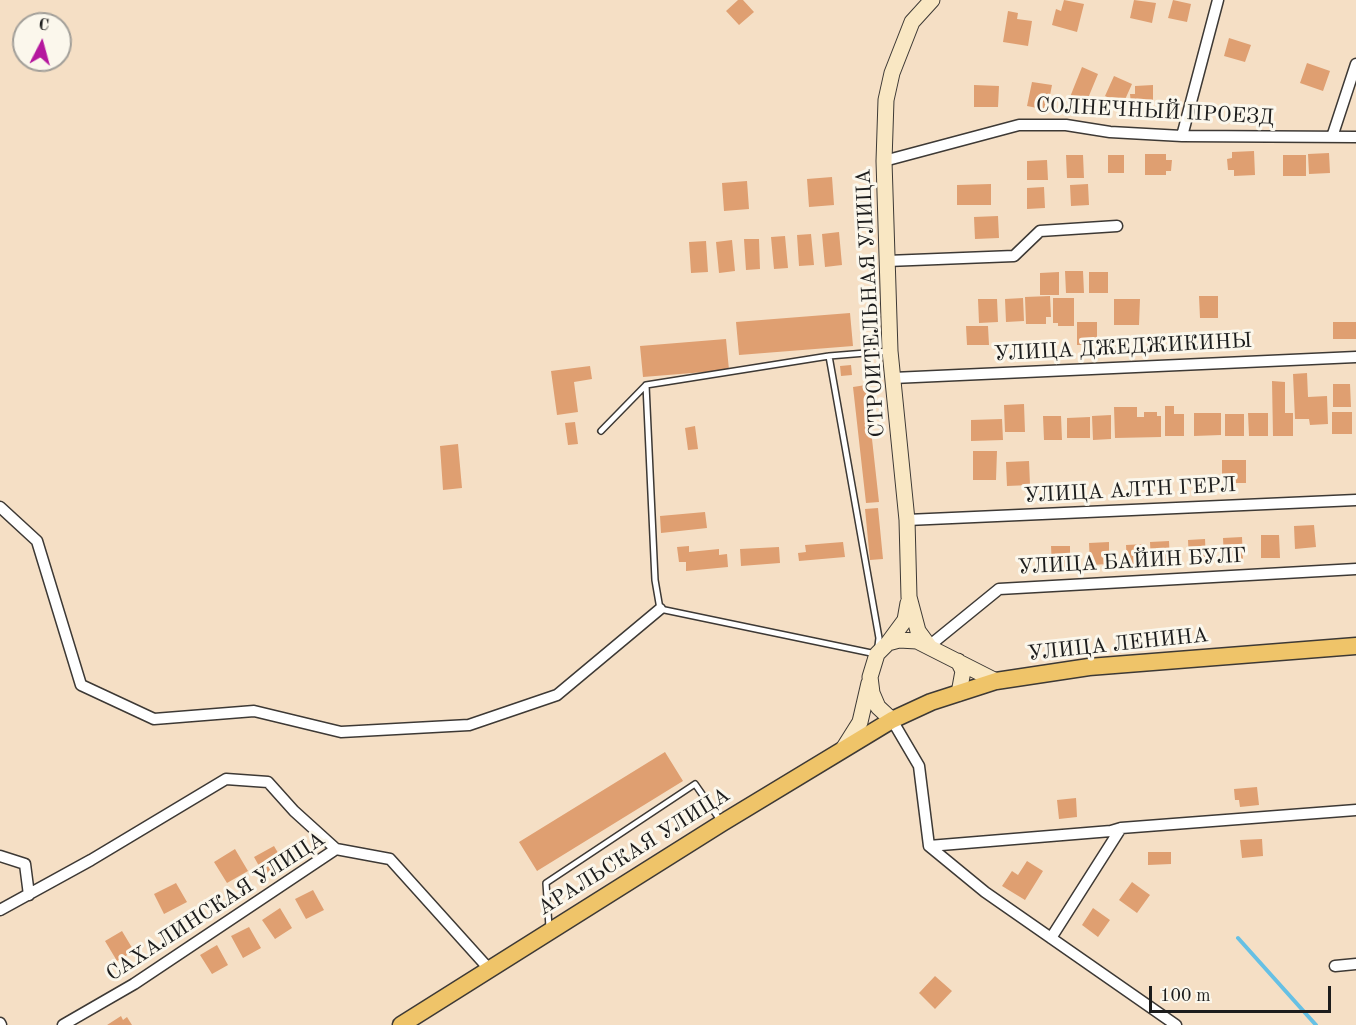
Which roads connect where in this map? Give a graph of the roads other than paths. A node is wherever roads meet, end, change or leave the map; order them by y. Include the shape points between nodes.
1 (932, 0) edge
2 (1218, 0) edge
3 (1356, 64) edge
4 (1182, 136) junction
5 (1332, 137) junction
6 (1356, 137) edge
7 (884, 161) junction
8 (1117, 226) dead end
9 (887, 261) junction
10 (890, 351) junction
11 (829, 356) junction
12 (1356, 357) edge
13 (893, 378) junction
14 (646, 385) junction
15 (601, 431) dead end
16 (1356, 500) edge
17 (0, 507) edge
18 (907, 520) junction
19 (1356, 569) edge
20 (909, 597) junction
21 (660, 609) junction
22 (929, 646) junction
23 (1356, 646) edge
24 (883, 649) junction
25 (958, 661) junction
26 (870, 677) junction
27 (996, 681) junction
28 (959, 693) junction
29 (892, 720) junction
30 (842, 750) junction
31 (1356, 810) edge
32 (722, 822) junction
33 (1120, 828) junction
34 (929, 846) junction
35 (336, 849) junction
36 (0, 856) edge
37 (29, 894) junction
38 (0, 910) edge
39 (550, 932) junction
40 (1051, 938) junction
41 (1356, 964) edge
42 (1335, 966) dead end
43 (490, 970) junction
44 (63, 1025) edge
45 (401, 1025) edge
46 (1176, 1025) edge

1 - 7 street, СТРОИТЕЛЬНАЯ УЛИЦА via 912,22 892,73 886,100
2 - 4 street
3 - 5 street
4 - 5 street, СОЛНЕЧНЫЙ ПРОЕЗД
4 - 7 street, СОЛНЕЧНЫЙ ПРОЕЗД via 1066,125 1018,125
5 - 6 street, СОЛНЕЧНЫЙ ПРОЕЗД
7 - 9 street, СТРОИТЕЛЬНАЯ УЛИЦА
8 - 9 street via 1040,231 1014,256
9 - 10 street, СТРОИТЕЛЬНАЯ УЛИЦА
10 - 11 lane
10 - 13 street, СТРОИТЕЛЬНАЯ УЛИЦА
11 - 14 lane
11 - 24 lane
12 - 13 street, УЛИЦА ДЖЕДЖИКИНЫ
13 - 18 street, СТРОИТЕЛЬНАЯ УЛИЦА
14 - 15 lane
14 - 21 lane via 655,580
16 - 18 street, УЛИЦА АЛТН ГЕРЛ
17 - 21 street via 37,541 81,685 154,718 254,711 341,732 469,725 557,696
18 - 20 street, СТРОИТЕЛЬНАЯ УЛИЦА
19 - 22 street, УЛИЦА БАЙИН БУЛГ via 999,589
20 - 22 street, СТРОИТЕЛЬНАЯ УЛИЦА via 918,631
20 - 24 street via 904,620
21 - 24 lane
22 - 24 street via 899,640
22 - 25 street
23 - 27 main road, УЛИЦА ЛЕНИНА via 1089,667
24 - 26 street
25 - 27 street
25 - 28 street via 963,671
26 - 29 street via 878,707
26 - 30 street via 860,722
27 - 28 main road, УЛИЦА ЛЕНИНА
28 - 29 main road, УЛИЦА ЛЕНИНА
29 - 30 main road, АРАЛЬСКАЯ УЛИЦА
29 - 34 street via 919,766
30 - 32 main road, АРАЛЬСКАЯ УЛИЦА
31 - 33 street
32 - 39 main road, АРАЛЬСКАЯ УЛИЦА
32 - 39 lane via 695,784 546,883
33 - 34 street
33 - 40 street
34 - 40 street via 985,892
35 - 37 street via 268,782 226,779
35 - 43 street, САХАЛИНСКАЯ УЛИЦА via 390,859
35 - 44 street, САХАЛИНСКАЯ УЛИЦА via 134,984
36 - 37 street via 25,864
37 - 38 street
39 - 43 main road, АРАЛЬСКАЯ УЛИЦА
40 - 46 street
41 - 42 street
43 - 45 main road, АРАЛЬСКАЯ УЛИЦА

